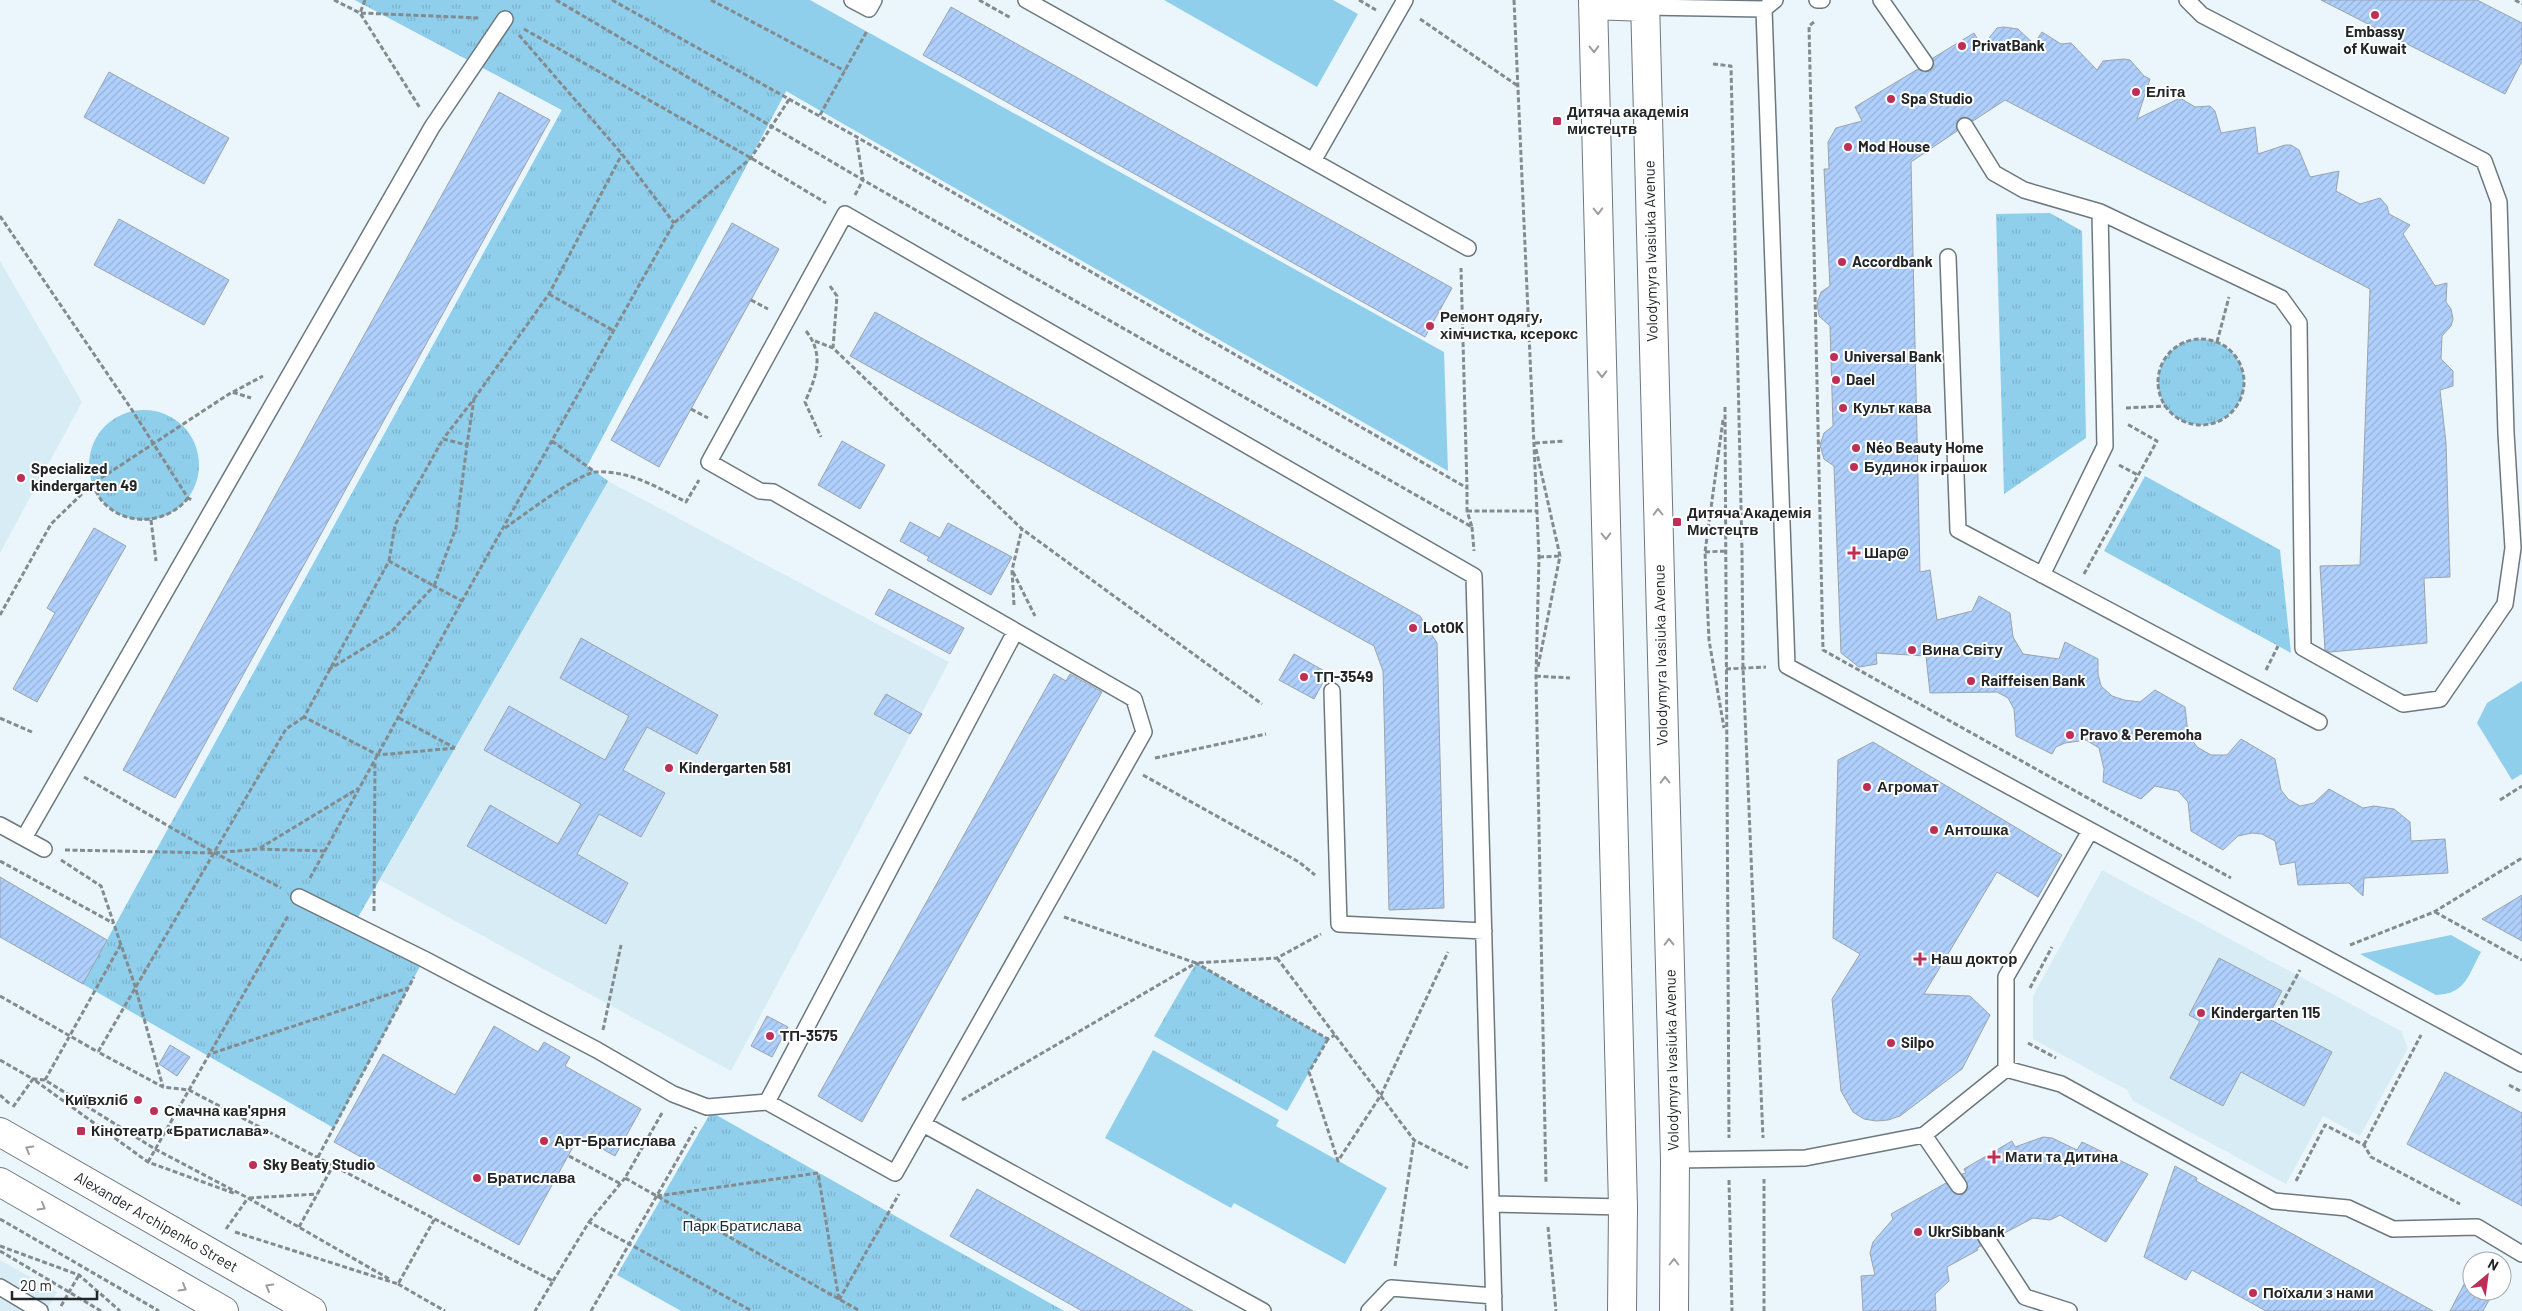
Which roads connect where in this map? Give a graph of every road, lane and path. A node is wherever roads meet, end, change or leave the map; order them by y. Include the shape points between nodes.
1 (334, 0) edge
2 (365, 0) edge
3 (556, 0) edge
4 (612, 0) edge
5 (711, 0) edge
6 (852, 0) edge
7 (874, 0) edge
8 (1026, 0) edge
9 (1514, 0) edge
10 (1817, 0) edge
11 (1822, 0) edge
12 (1881, 0) edge
13 (2187, 0) edge
14 (2515, 0) edge
15 (1593, 2) edge
16 (1403, 3) edge
17 (1645, 3) edge
18 (2522, 4) edge
19 (1770, 5) edge
20 (360, 14) junction
21 (505, 19) junction
22 (1815, 21) dead end
23 (871, 24) dead end
24 (1925, 62) dead end
25 (1713, 64) dead end
26 (845, 72) junction
27 (1518, 86) junction
28 (790, 98) junction
29 (820, 115) junction
30 (771, 126) junction
31 (1965, 126) dead end
32 (432, 127) junction
33 (855, 136) junction
34 (622, 154) junction
35 (751, 158) junction
36 (1313, 161) junction
37 (862, 180) junction
38 (2100, 212) junction
39 (845, 214) junction
40 (0, 216) edge
41 (674, 223) junction
42 (1468, 248) dead end
43 (1948, 257) dead end
44 (816, 268) junction
45 (1460, 271) dead end
46 (2234, 276) junction
47 (549, 294) junction
48 (791, 313) junction
49 (614, 331) junction
50 (814, 341) junction
51 (2217, 342) junction
52 (833, 348) junction
53 (474, 398) junction
54 (273, 406) junction
55 (2165, 406) junction
56 (2124, 415) dead end
57 (2124, 422) dead end
58 (821, 437) dead end
59 (443, 439) junction
60 (552, 441) junction
61 (1534, 441) junction
62 (1565, 441) dead end
63 (153, 444) junction
64 (467, 445) junction
65 (709, 462) junction
66 (595, 472) junction
67 (92, 484) junction
68 (1467, 488) junction
69 (1468, 511) junction
70 (1537, 512) junction
71 (152, 520) junction
72 (504, 529) junction
73 (1022, 529) junction
74 (1725, 551) junction
75 (1705, 552) junction
76 (1560, 556) junction
77 (1539, 557) junction
78 (389, 561) junction
79 (157, 566) dead end
80 (1012, 570) junction
81 (2042, 575) junction
82 (434, 586) junction
83 (2074, 592) junction
84 (462, 601) junction
85 (0, 616) edge
86 (1015, 632) junction
87 (1054, 654) junction
88 (1787, 666) junction
89 (1743, 668) junction
90 (1726, 669) junction
91 (328, 670) junction
92 (1536, 677) junction
93 (1570, 678) dead end
94 (1332, 691) dead end
95 (1262, 704) dead end
96 (304, 717) junction
97 (0, 718) edge
98 (399, 718) junction
99 (2318, 722) dead end
100 (32, 732) dead end
101 (1266, 734) dead end
102 (1726, 739) junction
103 (378, 755) junction
104 (375, 761) junction
105 (1125, 765) junction
106 (66, 766) junction
107 (2522, 786) edge
108 (360, 788) junction
109 (2500, 800) dead end
110 (0, 825) edge
111 (2090, 831) junction
112 (24, 838) junction
113 (258, 848) junction
114 (44, 850) junction
115 (327, 851) junction
116 (215, 853) junction
117 (2522, 858) edge
118 (0, 861) edge
119 (2239, 883) dead end
120 (1338, 892) junction
121 (299, 897) junction
122 (1044, 910) junction
123 (2434, 912) junction
124 (114, 924) junction
125 (1339, 924) junction
126 (1459, 929) junction
127 (1484, 930) junction
128 (373, 934) junction
129 (2343, 941) dead end
130 (2054, 942) dead end
131 (121, 944) junction
132 (621, 945) dead end
133 (1276, 958) junction
134 (2522, 960) edge
135 (1196, 963) junction
136 (2292, 965) dead end
137 (2300, 970) junction
138 (2309, 974) dead end
139 (135, 986) junction
140 (2027, 993) dead end
141 (0, 996) edge
142 (2431, 1015) junction
143 (2274, 1018) dead end
144 (2412, 1030) dead end
145 (71, 1035) junction
146 (1335, 1035) junction
147 (2421, 1035) junction
148 (1328, 1039) junction
149 (2429, 1040) dead end
150 (2028, 1042) dead end
151 (597, 1050) junction
152 (98, 1052) junction
153 (212, 1053) junction
154 (0, 1060) edge
155 (2062, 1061) dead end
156 (2522, 1064) edge
157 (2006, 1069) junction
158 (33, 1079) junction
159 (45, 1080) junction
160 (2505, 1082) dead end
161 (164, 1087) junction
162 (189, 1090) junction
163 (2522, 1092) edge
164 (673, 1094) junction
165 (0, 1095) edge
166 (1381, 1095) junction
167 (767, 1102) junction
168 (707, 1107) junction
169 (923, 1124) junction
170 (0, 1132) edge
171 (1924, 1135) junction
172 (1414, 1140) junction
173 (2364, 1146) junction
174 (155, 1149) junction
175 (569, 1156) dead end
176 (318, 1157) junction
177 (1764, 1159) junction
178 (1674, 1160) junction
179 (1729, 1160) junction
180 (148, 1162) junction
181 (334, 1164) junction
182 (625, 1178) junction
183 (1490, 1180) junction
184 (0, 1182) edge
185 (621, 1184) junction
186 (2294, 1184) dead end
187 (1959, 1186) dead end
188 (901, 1190) dead end
189 (317, 1194) junction
190 (657, 1196) junction
191 (248, 1198) junction
192 (1491, 1204) junction
193 (1546, 1205) junction
194 (2463, 1206) dead end
195 (1623, 1207) junction
196 (0, 1219) edge
197 (434, 1220) junction
198 (589, 1222) junction
199 (299, 1227) junction
200 (1986, 1237) dead end
201 (630, 1243) junction
202 (0, 1246) edge
203 (0, 1251) edge
204 (2522, 1254) edge
205 (79, 1275) junction
206 (553, 1282) junction
207 (398, 1284) junction
208 (0, 1287) edge
209 (1392, 1288) junction
210 (69, 1292) junction
211 (839, 1300) junction
212 (1494, 1304) edge
213 (852, 1309) edge
214 (40, 1311) edge
215 (58, 1311) edge
216 (101, 1311) edge
217 (120, 1311) edge
218 (160, 1311) edge
219 (224, 1311) edge
220 (312, 1311) edge
221 (445, 1311) edge
222 (535, 1311) edge
223 (591, 1311) edge
224 (752, 1311) edge
225 (860, 1311) edge
226 (1264, 1311) edge
227 (1369, 1311) edge
228 (1556, 1311) edge
229 (1622, 1311) edge
230 (1674, 1311) edge
231 (1732, 1311) edge
232 (1764, 1311) edge
233 (2069, 1311) edge

1 - 20 path
2 - 20 path
3 - 30 path
4 - 28 path
5 - 26 path
6 - 7 lane via 869,10
8 - 36 lane
9 - 27 path
10 - 11 lane
12 - 24 lane
13 - 46 lane via 2202,15 2484,161 2498,202 2513,548 2505,604 2440,699 2403,704 2303,648 2299,323 2281,298
14 - 18 path
15 - 17 main road
15 -> 195 main road
16 - 27 path
16 - 36 lane
17 - 19 lane
178 -> 17 main road, Volodymyra Ivasiuka Avenue
19 - 88 lane
20 - 21 path
20 - 32 path
21 - 32 lane
21 - 34 path
21 - 35 path
22 - 119 path via 1809,26 1823,650
23 - 26 path
25 - 89 path via 1731,66
26 - 29 path
27 - 61 path
28 - 29 path
28 - 30 path
29 - 33 path
30 - 35 path
30 - 37 path
31 - 38 lane via 1994,173 2024,190
32 - 54 lane
33 - 37 path
33 - 68 path
34 - 41 path
34 - 47 path
35 - 39 path
35 - 41 path
36 - 42 lane
37 - 39 path
37 - 69 path via 1472,527
38 - 46 lane
38 - 81 lane via 2105,446
39 - 44 lane
39 - 127 lane via 1474,576
40 - 63 path
41 - 49 path
43 - 81 lane via 1958,530
44 - 48 lane
44 - 52 path via 837,296
45 - 68 path
46 - 51 path
47 - 49 path
47 - 53 path
48 - 50 path
48 - 65 lane
49 - 60 path
50 - 52 path
50 - 58 path via 818,372 805,402
51 - 55 path via 2204,339 2190,341 2168,355 2160,366 2158,379 2159,393
51 - 55 path via 2238,360 2244,374 2244,389 2230,415 2203,426 2188,424
52 - 73 path
53 - 59 path
53 - 64 path
54 - 63 path via 232,392
54 - 106 lane
55 - 56 path via 2123,408
57 - 83 path via 2157,441
59 - 64 path
59 - 78 path via 395,525
60 - 66 path
60 - 72 path
61 - 62 path
61 - 70 path
61 - 76 path
63 - 67 path
63 - 71 path via 188,498 169,515
64 - 82 path via 456,528
65 - 66 path via 686,502 636,477
65 - 86 lane via 760,491 773,492
66 - 72 path via 558,491
67 - 71 path via 101,500 115,512 133,519
67 - 85 path via 51,524
68 - 69 path
69 - 70 path
70 - 77 path
71 - 79 path
72 - 84 path
73 - 80 path
73 - 95 path
74 - 75 path
74 - 75 path via 1725,406
74 - 90 path
75 - 102 path via 1709,640
76 - 77 path
76 - 92 path
77 - 92 path
78 - 82 path
78 - 91 path
80 - 86 path
80 - 87 path
81 - 83 lane
82 - 84 path
82 - 91 path via 392,631
83 - 99 lane
84 - 98 path
86 - 87 lane
86 - 167 lane
87 - 105 lane via 1134,699 1144,732
88 - 89 path
88 - 111 lane
89 - 90 path
89 - 177 path
90 - 102 path
91 - 96 path
92 - 93 path
92 - 193 path
94 - 120 lane
96 - 103 path
96 - 116 path via 286,729
97 - 100 path
98 - 103 path
98 - 103 path via 455,748
101 - 105 path
102 - 179 path
103 - 104 path
104 - 108 path
104 - 128 path
105 - 120 path via 1298,862
105 - 122 lane
106 - 112 lane
106 - 116 path
107 - 109 path
108 - 113 path
108 - 115 path
110 - 112 lane
111 - 142 lane
111 - 157 lane via 2006,976
112 - 114 lane
113 - 115 path
113 - 116 path
114 - 116 path
114 - 124 path via 101,886
115 - 121 path
116 - 121 path
116 - 139 path
117 - 123 path
118 - 124 path
120 - 125 lane
121 - 128 lane
121 - 153 path
122 - 135 path
122 - 169 lane
123 - 129 path via 2351,946
123 - 134 path
124 - 131 path
125 - 126 lane
125 - 133 path
126 - 127 lane
126 - 166 path
127 - 183 lane
128 - 151 lane
130 - 140 path
131 - 139 path
131 - 145 path
132 - 151 path
133 - 135 path
133 - 146 path
135 - 148 path
135 - 169 path
136 - 137 path
137 - 138 path
137 - 143 path
139 - 152 path
139 - 161 path
141 - 145 path
142 - 147 path
142 - 156 lane
144 - 147 path
145 - 152 path
145 - 159 path
146 - 148 path
146 - 166 path
147 - 149 path
147 - 173 path
148 - 166 path via 1309,1072 1338,1161
150 - 155 path
151 - 164 lane
152 - 161 path
153 - 162 path
153 - 176 path via 409,988
154 - 158 path
157 - 171 lane
157 - 204 lane via 2061,1084 2274,1201 2348,1208 2393,1228 2477,1228
158 - 159 path
158 - 165 path via 13,1107
158 - 180 path
159 - 174 path
160 - 163 path
161 - 162 path
162 - 174 path
162 - 176 path
164 - 168 lane
164 - 182 path
166 - 172 path
167 - 168 lane
167 - 169 lane via 895,1173
168 - 190 path
169 - 226 lane
220 -> 170 main road, Alexander Archipenko Street
171 - 177 lane via 1805,1158
171 - 187 lane
172 - 183 path
172 - 209 path
173 - 186 path via 2325,1125
173 - 194 path via 2371,1157
174 - 180 path
174 - 191 path
175 - 185 path
176 - 181 path
177 - 179 lane
177 - 232 path
178 - 179 lane
230 -> 178 main road, Volodymyra Ivasiuka Avenue
179 - 231 path
180 - 191 path
181 - 189 path
181 - 197 path
182 - 185 path
182 - 190 path
183 - 192 lane
184 -> 219 main road
185 - 198 path
188 - 211 path
189 - 191 path
189 - 199 path
190 - 201 path
190 - 211 path
190 - 211 path via 818,1173
191 - 199 path
191 - 207 path via 226,1229
192 - 193 lane
192 - 212 lane
193 - 195 lane
193 - 228 path
195 - 229 main road
196 - 218 path
197 - 206 path
197 - 207 path
198 - 201 path
198 - 206 path
199 - 207 path
200 - 233 lane via 2025,1297
201 - 223 path
201 - 224 path
202 - 205 path
203 - 210 path
205 - 210 path
205 - 217 path
206 - 222 path
207 - 221 path
208 - 214 lane
209 - 212 lane
209 - 227 lane
210 - 215 path
210 - 216 path
211 - 213 path
213 - 225 path

